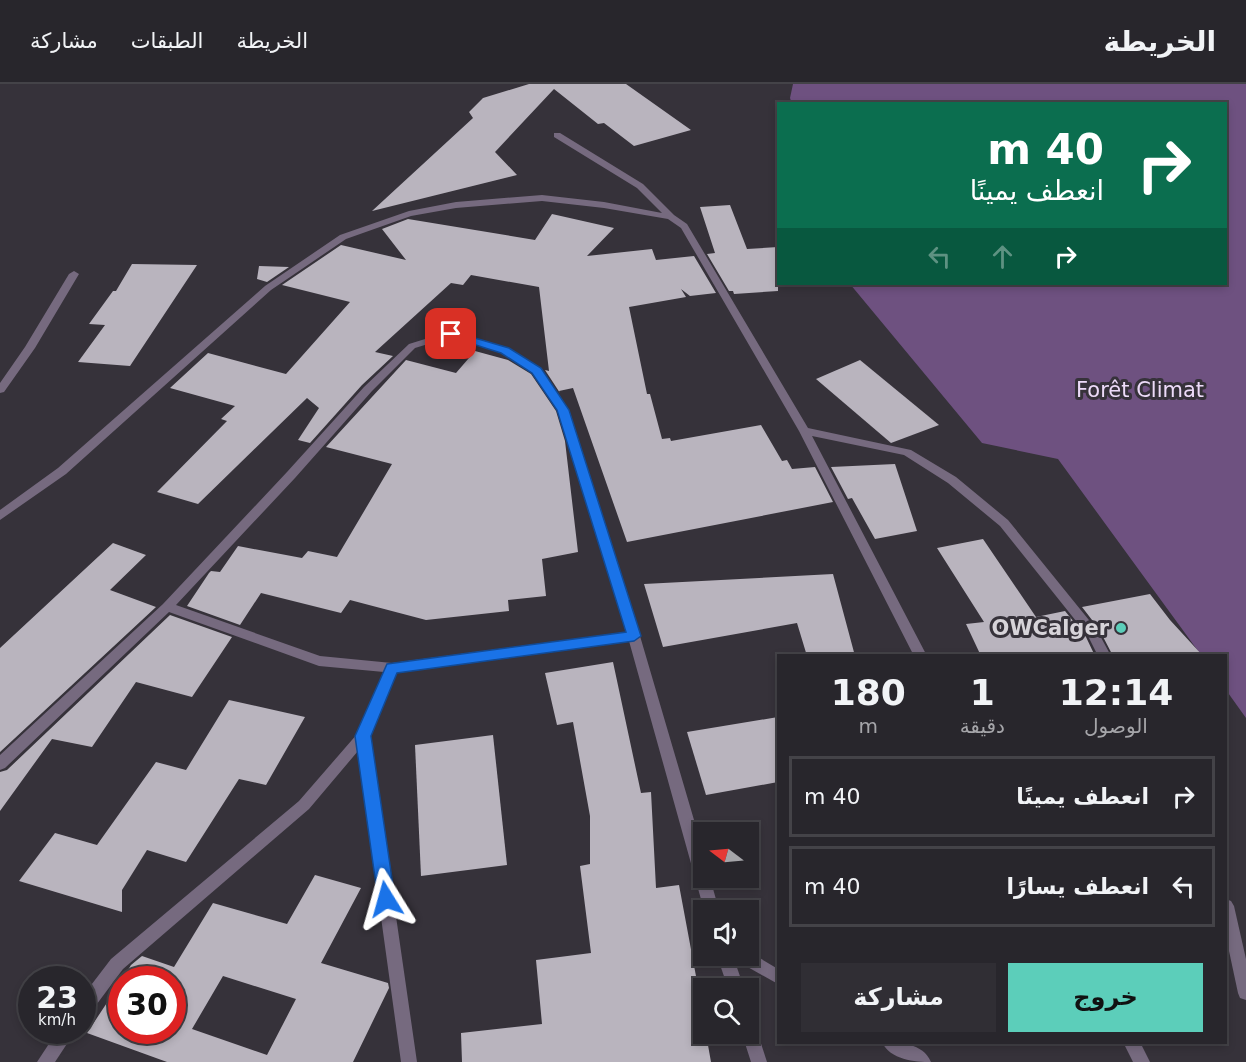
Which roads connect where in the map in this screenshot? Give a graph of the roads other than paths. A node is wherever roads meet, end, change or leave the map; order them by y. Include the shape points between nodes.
1 (557, 135) dead end
2 (672, 217) junction
3 (74, 274) dead end
4 (0, 390) edge
5 (804, 430) junction
6 (0, 516) edge
7 (167, 607) junction
8 (634, 636) junction
9 (920, 654) edge
10 (1105, 654) edge
11 (392, 668) junction
12 (363, 736) junction
13 (0, 764) edge
14 (708, 900) edge
15 (1227, 910) edge
16 (759, 965) edge
17 (777, 975) edge
18 (96, 992) edge
19 (1246, 993) edge
20 (58, 1044) edge
21 (753, 1044) edge
22 (893, 1044) edge
23 (1132, 1044) edge
24 (45, 1062) edge
25 (409, 1062) edge
26 (759, 1062) edge
27 (923, 1062) edge
28 (1142, 1062) edge

1 - 2 street via 640,186
2 - 5 street via 684,226
2 - 6 street via 542,198 456,205 409,214 343,237 268,288 62,471
3 - 4 street
5 - 9 street
5 - 10 street via 907,452 952,480 1004,523 1094,633
7 - 8 street via 412,346 451,334 505,351 537,370 563,410
7 - 11 street via 319,661
7 - 13 street
8 - 11 street
8 - 14 street
11 - 12 street
12 - 18 street via 304,805 117,964
12 - 25 street
15 - 19 street
16 - 17 street
20 - 24 street
21 - 26 street
22 - 27 street
23 - 28 street

